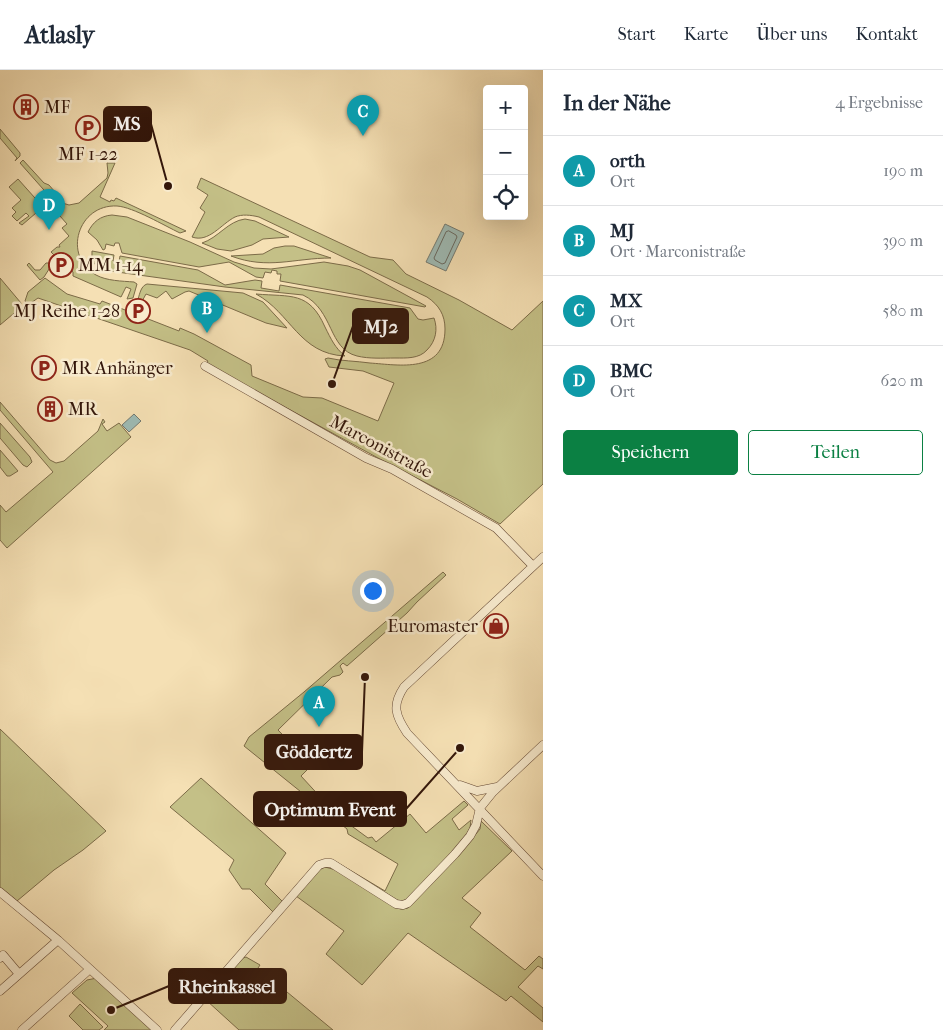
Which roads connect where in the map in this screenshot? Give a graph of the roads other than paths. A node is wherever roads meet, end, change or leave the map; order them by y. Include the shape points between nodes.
1 (205, 366) dead end
2 (543, 557) edge
3 (533, 566) junction
4 (543, 745) edge
5 (456, 784) junction
6 (499, 787) junction
7 (480, 808) junction
8 (543, 876) edge
9 (0, 892) edge
10 (58, 940) junction
11 (0, 958) edge
12 (90, 969) junction
13 (19, 974) junction
14 (0, 991) edge
15 (22, 1030) edge
16 (157, 1030) edge
17 (175, 1030) edge

1 - 3 street, Marconistraße via 496,528
2 - 3 street
3 - 5 street via 397,697 399,721
4 - 6 street
5 - 6 street via 477,791
5 - 7 street
6 - 7 street
7 - 8 street
7 - 17 street via 470,836 414,898 403,905 396,904 337,866 319,865
9 - 10 street
10 - 12 street
10 - 13 street
11 - 13 street via 4,955
12 - 15 street
12 - 16 street
13 - 14 street

